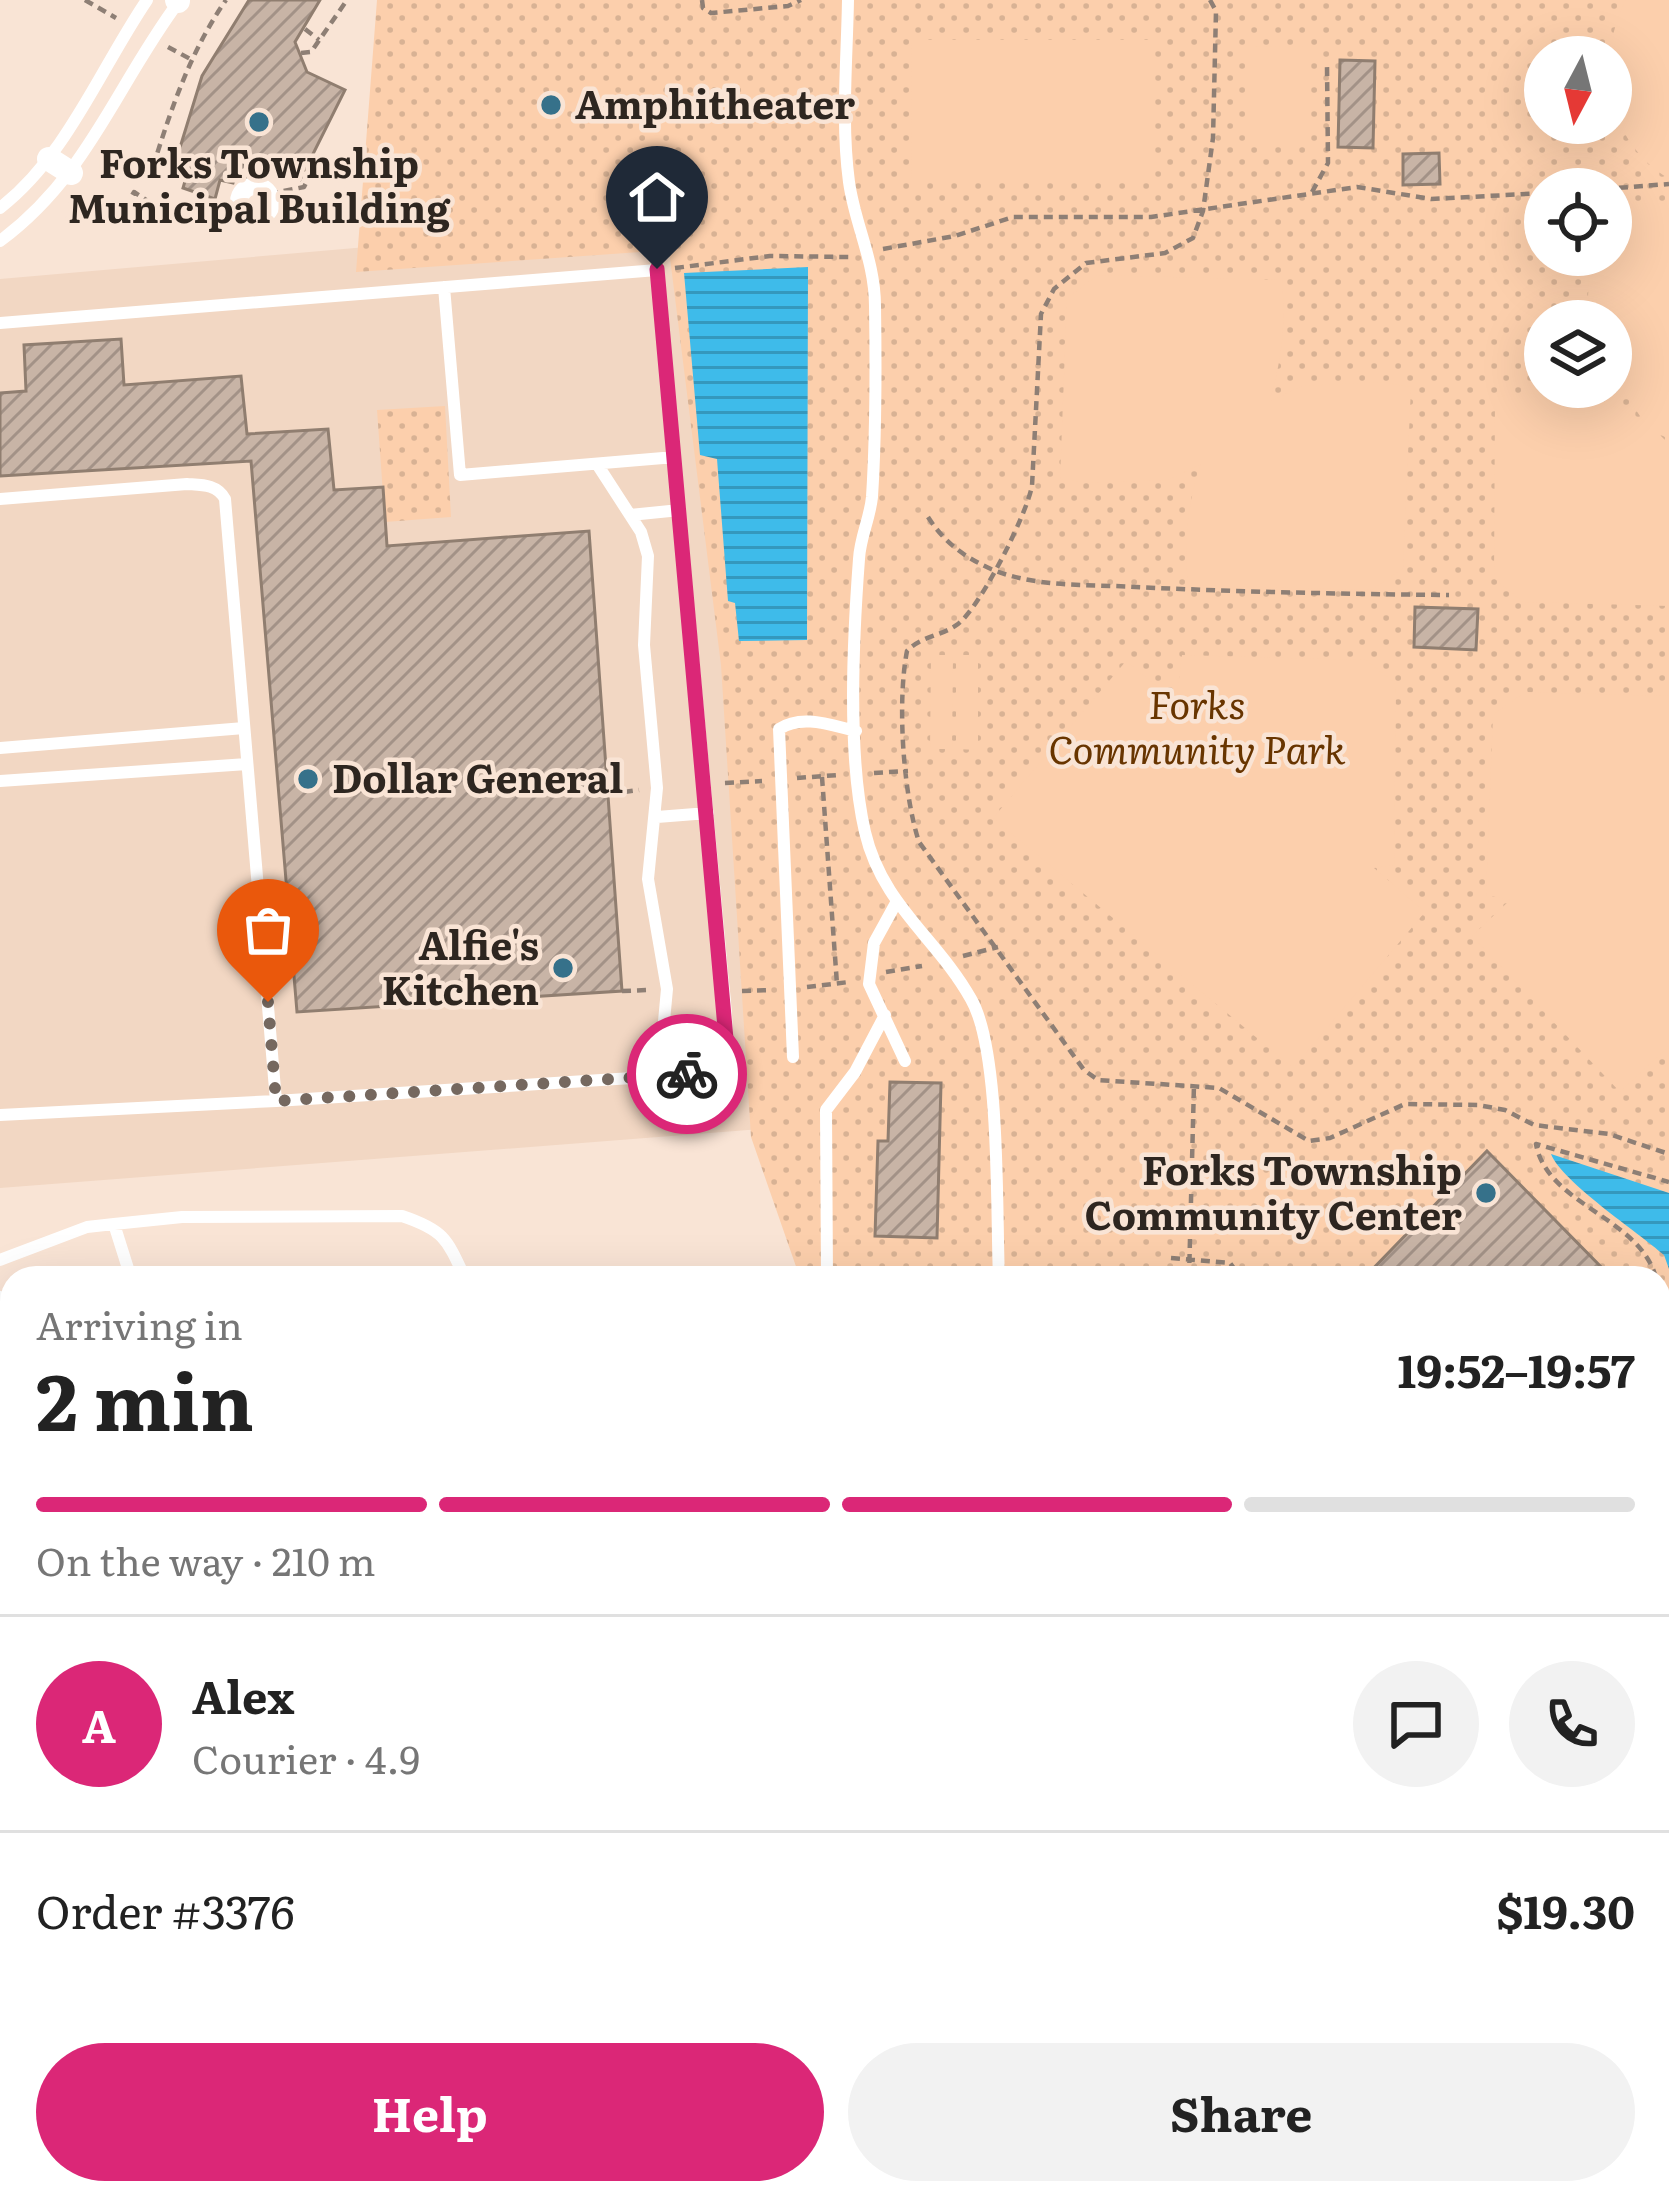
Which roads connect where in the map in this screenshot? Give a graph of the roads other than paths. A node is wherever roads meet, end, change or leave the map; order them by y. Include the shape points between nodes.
1 (147, 0) edge
2 (178, 0) edge
3 (848, 0) edge
4 (49, 159) junction
5 (71, 173) junction
6 (0, 208) edge
7 (0, 241) edge
8 (444, 287) junction
9 (0, 323) edge
10 (675, 457) junction
11 (597, 464) junction
12 (0, 499) edge
13 (680, 510) junction
14 (630, 514) junction
15 (244, 728) junction
16 (856, 731) junction
17 (0, 748) edge
18 (247, 764) junction
19 (0, 781) edge
20 (708, 813) junction
21 (657, 817) junction
22 (896, 903) junction
23 (885, 1015) junction
24 (793, 1058) dead end
25 (905, 1061) dead end
26 (659, 1075) junction
27 (276, 1101) junction
28 (0, 1115) edge
29 (114, 1224) junction
30 (0, 1260) edge
31 (127, 1266) edge
32 (460, 1266) edge
33 (827, 1266) edge
34 (998, 1266) edge

1 - 4 lane
2 - 5 lane
3 - 16 lane via 847,163 875,302
4 - 5 street
4 - 6 lane
5 - 7 lane
8 - 9 lane
8 - 10 lane via 657,269
8 - 11 lane via 460,475
10 - 11 lane
10 - 13 lane
11 - 14 lane
12 - 15 lane via 187,484 221,492
13 - 14 lane
13 - 20 lane
14 - 21 lane via 648,556 643,636
15 - 17 lane
15 - 18 lane
16 - 22 lane via 864,830
16 - 24 lane via 790,721 778,729
18 - 19 lane
18 - 27 lane
20 - 21 lane
20 - 26 lane via 723,1058 711,1070
21 - 26 lane via 648,879 667,989
22 - 23 lane via 874,943 869,984
22 - 34 lane via 952,970 982,1025
23 - 25 lane
23 - 33 lane via 826,1110
26 - 27 lane
27 - 28 lane
29 - 30 lane
29 - 31 lane
29 - 32 lane via 402,1216 435,1227

